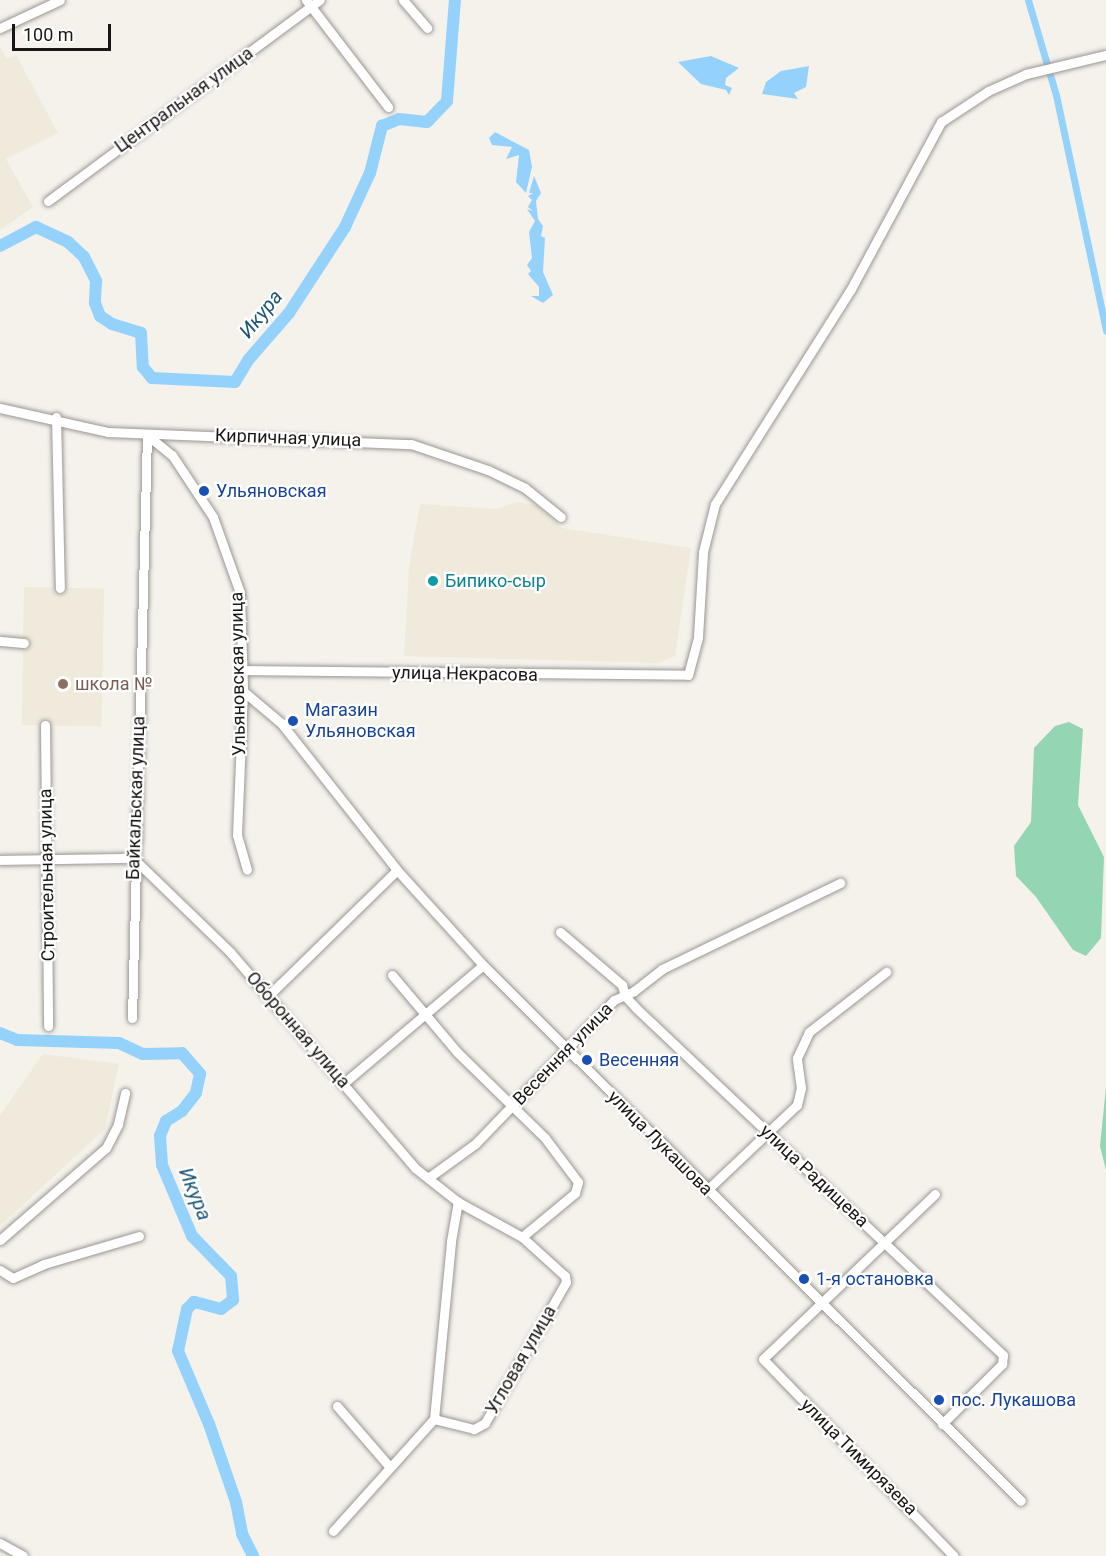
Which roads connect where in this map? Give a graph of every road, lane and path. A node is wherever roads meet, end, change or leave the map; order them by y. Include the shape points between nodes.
1 (60, 0) edge
2 (320, 0) edge
3 (404, 0) edge
4 (309, 3) edge
5 (0, 28) edge
6 (427, 28) dead end
7 (1106, 55) edge
8 (388, 107) dead end
9 (48, 201) dead end
10 (0, 408) edge
11 (56, 417) junction
12 (147, 435) junction
13 (561, 517) dead end
14 (60, 588) dead end
15 (0, 641) edge
16 (24, 643) dead end
17 (242, 670) junction
18 (243, 691) junction
19 (45, 725) dead end
20 (133, 858) junction
21 (46, 859) junction
22 (0, 860) edge
23 (247, 870) dead end
24 (397, 870) junction
25 (840, 883) dead end
26 (560, 932) dead end
27 (483, 965) junction
28 (886, 972) dead end
29 (392, 975) dead end
30 (267, 996) junction
31 (625, 996) junction
32 (425, 1013) junction
33 (132, 1018) dead end
34 (48, 1026) dead end
35 (565, 1048) junction
36 (344, 1083) junction
37 (125, 1093) dead end
38 (511, 1107) junction
39 (768, 1133) junction
40 (428, 1178) junction
41 (707, 1190) junction
42 (935, 1194) dead end
43 (458, 1202) junction
44 (139, 1236) dead end
45 (522, 1238) junction
46 (0, 1240) edge
47 (885, 1243) junction
48 (0, 1270) edge
49 (566, 1282) joint
50 (821, 1305) junction
51 (337, 1406) dead end
52 (435, 1419) junction
53 (942, 1424) junction
54 (389, 1466) junction
55 (1021, 1501) dead end
56 (333, 1531) dead end
57 (0, 1543) edge
58 (24, 1556) edge
59 (954, 1556) edge

1 - 5 street
2 - 4 street, Центральная улица
3 - 6 street
4 - 8 street
4 - 9 street, Центральная улица
7 - 17 street, улица Некрасова via 1026,74 988,91 941,122 850,289 716,504 703,552 698,637 688,675
10 - 11 street, Кирпичная улица
11 - 12 street, Кирпичная улица via 108,432
11 - 14 street
12 - 13 street, Кирпичная улица via 411,444 507,479
12 - 17 street, Ульяновская улица via 172,454 213,517 230,557 240,593
12 - 20 street, Байкальская улица
15 - 16 street
17 - 18 street, Ульяновская улица
18 - 23 street, Ульяновская улица via 237,835
18 - 24 street, улица Лукашова via 288,731
19 - 21 street, Строительная улица
20 - 21 street
20 - 30 street, Оборонная улица via 230,952
20 - 33 street, Байкальская улица
21 - 22 street
21 - 34 street, Строительная улица
24 - 27 street, улица Лукашова
24 - 30 street
25 - 31 street, Весенняя улица via 662,969
26 - 31 street, улица Радищева via 622,986
27 - 32 street
27 - 35 street, улица Лукашова
28 - 39 street via 802,1041 797,1058 800,1098
29 - 32 street
30 - 36 street, Оборонная улица
31 - 35 street, Весенняя улица via 605,1007
31 - 39 street, улица Радищева
32 - 36 street
32 - 38 street via 456,1052
35 - 38 street, Весенняя улица
35 - 41 street, улица Лукашова
36 - 40 street, Оборонная улица
37 - 46 street via 118,1124 106,1148
38 - 40 street, Весенняя улица via 475,1144
38 - 45 street via 545,1138 579,1187
39 - 41 street
39 - 47 street, улица Радищева
40 - 43 street, Оборонная улица
41 - 50 street, улица Лукашова
42 - 47 street
43 - 45 street, Оборонная улица
43 - 52 street
44 - 48 street via 44,1264 14,1278
45 - 49 street, Оборонная улица via 565,1276
47 - 50 street
47 - 53 street, улица Радищева via 1003,1355 1002,1364
49 - 52 street, Угловая улица via 485,1423 474,1429
50 - 53 street, улица Лукашова
50 - 59 street, улица Тимирязева via 763,1359
51 - 54 street
52 - 54 street
53 - 55 street, улица Лукашова
54 - 56 street
57 - 58 street

